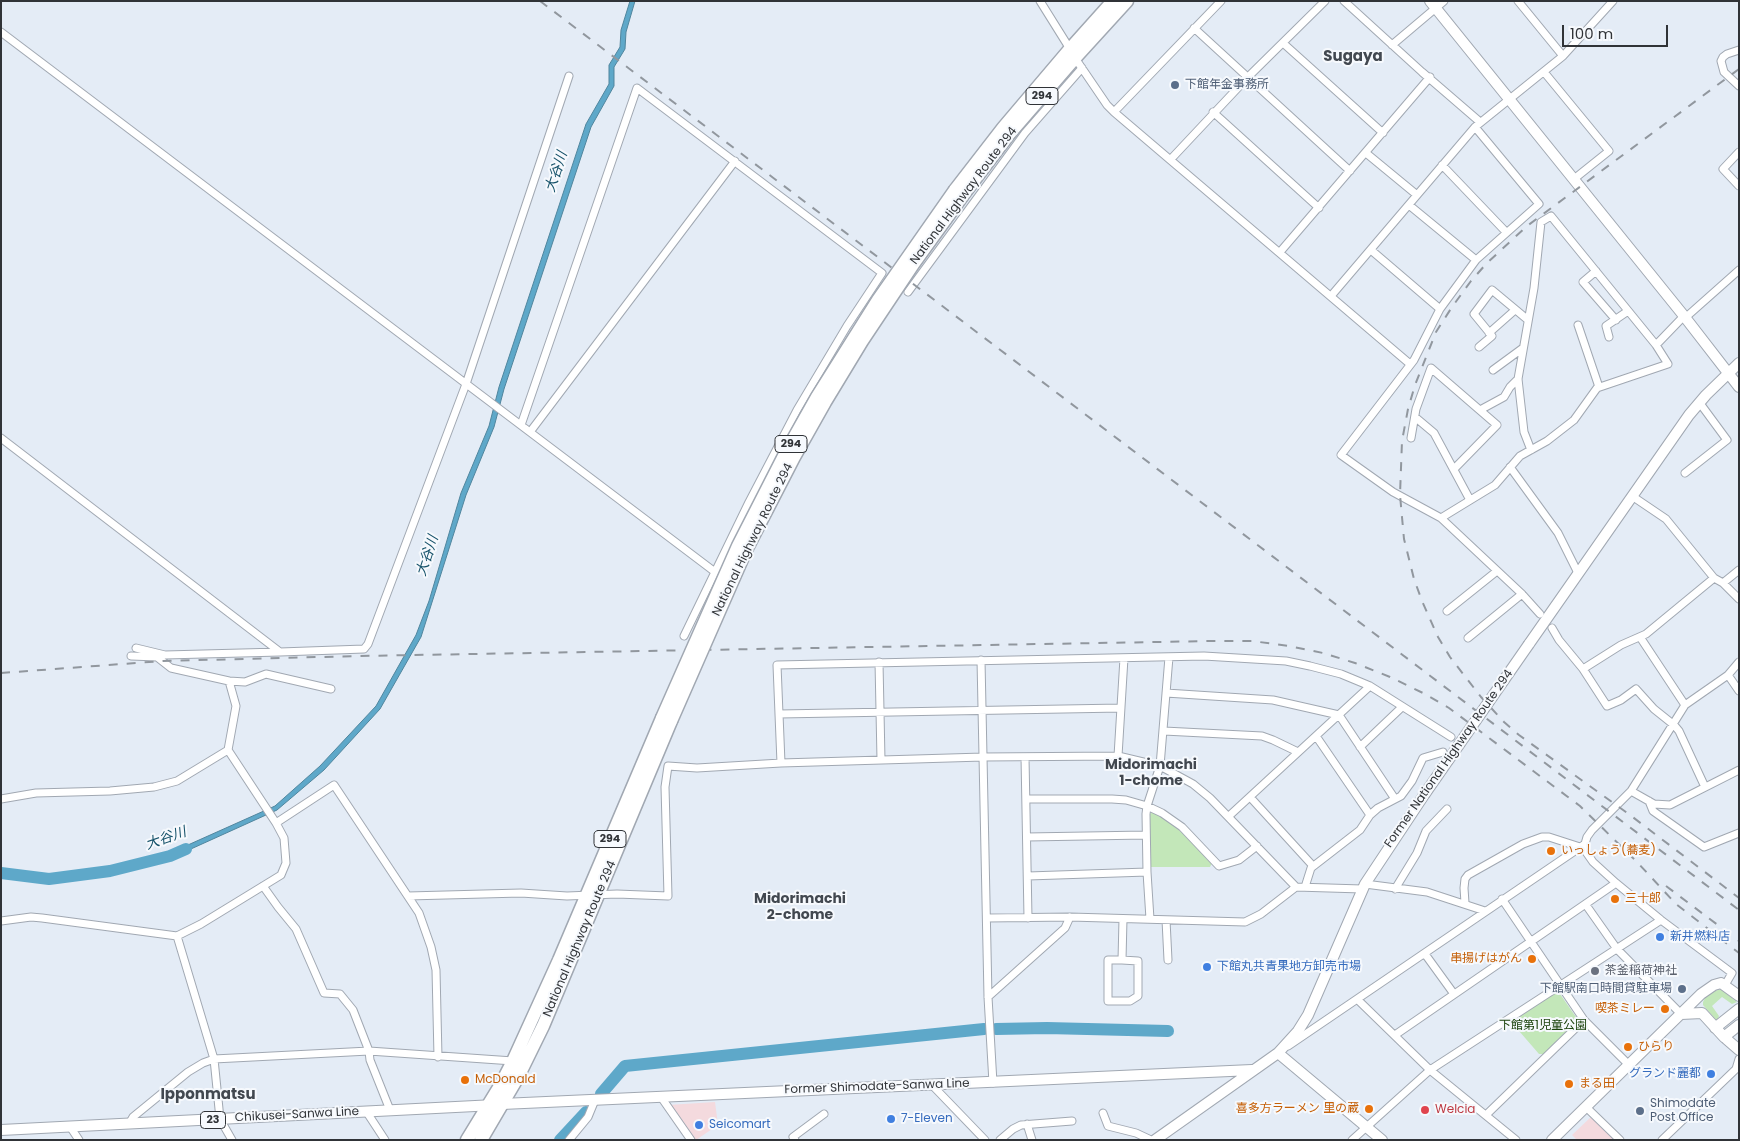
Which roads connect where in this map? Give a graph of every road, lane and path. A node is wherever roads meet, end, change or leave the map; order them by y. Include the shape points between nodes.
1 (1040, 1) edge
2 (1114, 1) edge
3 (1128, 1) edge
4 (1220, 1) edge
5 (1325, 1) edge
6 (1344, 1) edge
7 (1518, 1) edge
8 (1613, 1) edge
9 (1437, 3) edge
10 (1194, 28) junction
11 (1, 32) edge
12 (1283, 43) junction
13 (1392, 45) junction
14 (1739, 50) edge
15 (1563, 56) junction
16 (1075, 58) junction
17 (1544, 72) junction
18 (569, 76) dead end
19 (1248, 77) junction
20 (1430, 77) junction
21 (1739, 86) edge
22 (1508, 100) junction
23 (1114, 112) junction
24 (1213, 112) junction
25 (1478, 125) junction
26 (1383, 133) junction
27 (1739, 152) edge
28 (1366, 153) junction
29 (1171, 159) junction
30 (735, 161) junction
31 (1442, 165) junction
32 (1350, 171) junction
33 (1574, 179) junction
34 (1739, 186) edge
35 (1417, 195) junction
36 (1409, 204) junction
37 (1319, 208) junction
38 (1506, 232) junction
39 (1371, 250) junction
40 (1280, 252) junction
41 (1476, 260) junction
42 (1739, 270) edge
43 (1596, 271) junction
44 (908, 292) dead end
45 (1331, 296) junction
46 (1440, 309) junction
47 (1515, 310) junction
48 (1628, 312) junction
49 (1684, 317) junction
50 (1528, 320) junction
51 (1616, 320) junction
52 (1578, 325) dead end
53 (1489, 333) junction
54 (1609, 337) dead end
55 (1656, 345) junction
56 (1479, 347) dead end
57 (1523, 348) junction
58 (1739, 363) edge
59 (1410, 364) junction
60 (1493, 370) dead end
61 (1728, 373) junction
62 (1518, 379) junction
63 (468, 385) junction
64 (1599, 387) junction
65 (1739, 387) edge
66 (1699, 402) junction
67 (1480, 410) junction
68 (1415, 417) junction
69 (520, 425) junction
70 (530, 432) junction
71 (1, 438) edge
72 (1411, 438) dead end
73 (1531, 450) junction
74 (1510, 467) junction
75 (1454, 469) junction
76 (1685, 473) dead end
77 (1632, 496) junction
78 (1470, 500) junction
79 (1441, 518) junction
80 (1739, 570) edge
81 (1497, 571) junction
82 (715, 572) junction
83 (1578, 573) junction
84 (1714, 578) junction
85 (1723, 583) junction
86 (1522, 594) junction
87 (1739, 599) edge
88 (1447, 611) dead end
89 (1540, 614) dead end
90 (1552, 628) dead end
91 (684, 636) dead end
92 (1640, 637) junction
93 (1468, 638) dead end
94 (136, 648) dead end
95 (280, 652) junction
96 (131, 656) dead end
97 (1169, 657) junction
98 (1124, 658) junction
99 (981, 660) junction
100 (879, 662) junction
101 (1739, 662) edge
102 (1583, 669) junction
103 (1728, 675) junction
104 (229, 681) junction
105 (1370, 686) junction
106 (331, 689) dead end
107 (1739, 691) edge
108 (1166, 693) junction
109 (1685, 705) junction
110 (1402, 707) junction
111 (1121, 708) junction
112 (981, 709) junction
113 (880, 711) junction
114 (779, 714) junction
115 (1339, 715) junction
116 (1674, 725) junction
117 (1164, 731) junction
118 (1316, 736) junction
119 (1450, 737) dead end
120 (1360, 747) junction
121 (228, 750) junction
122 (1298, 752) junction
123 (1443, 752) dead end
124 (1118, 756) junction
125 (983, 757) junction
126 (1025, 758) junction
127 (881, 760) junction
128 (781, 763) junction
129 (1160, 766) junction
130 (1739, 770) edge
131 (1705, 787) junction
132 (1631, 791) junction
133 (1250, 797) junction
134 (1, 799) edge
135 (1026, 799) junction
136 (1395, 800) junction
137 (1650, 801) junction
138 (1147, 806) junction
139 (1447, 809) dead end
140 (1370, 815) junction
141 (1229, 816) junction
142 (275, 821) junction
143 (1739, 833) edge
144 (1146, 835) junction
145 (1027, 837) junction
146 (1257, 846) junction
147 (1582, 846) junction
148 (1314, 866) junction
149 (1147, 872) junction
150 (1028, 876) junction
151 (1616, 883) junction
152 (264, 886) junction
153 (1296, 887) junction
154 (1305, 887) junction
155 (1364, 887) junction
156 (1396, 889) junction
157 (593, 895) junction
158 (408, 896) junction
159 (1502, 899) junction
160 (1465, 903) junction
161 (1586, 904) junction
162 (1485, 911) junction
163 (987, 918) junction
164 (1028, 918) junction
165 (1070, 918) junction
166 (1123, 919) junction
167 (1150, 919) junction
168 (1166, 920) junction
169 (1661, 920) junction
170 (1, 921) edge
171 (177, 936) junction
172 (1531, 942) junction
173 (1617, 948) junction
174 (1425, 954) junction
175 (1122, 960) junction
176 (1168, 960) dead end
177 (1725, 984) junction
178 (1560, 986) junction
179 (1454, 994) junction
180 (1701, 994) junction
181 (1739, 996) edge
182 (988, 997) junction
183 (1358, 1000) junction
184 (1739, 1009) edge
185 (1681, 1014) junction
186 (1702, 1014) junction
187 (1584, 1020) junction
188 (1739, 1025) edge
189 (1715, 1028) junction
190 (1395, 1035) junction
191 (1724, 1037) junction
192 (1737, 1049) edge
193 (369, 1051) junction
194 (1278, 1053) junction
195 (438, 1057) junction
196 (214, 1059) junction
197 (1739, 1059) edge
198 (513, 1062) junction
199 (1629, 1065) junction
200 (1252, 1070) junction
201 (1430, 1070) junction
202 (1737, 1071) edge
203 (993, 1083) junction
204 (932, 1086) junction
205 (661, 1097) junction
206 (595, 1100) junction
207 (502, 1104) junction
208 (489, 1105) junction
209 (1586, 1107) junction
210 (390, 1110) junction
211 (366, 1111) junction
212 (1102, 1113) dead end
213 (824, 1114) dead end
214 (1486, 1115) junction
215 (220, 1119) junction
216 (1072, 1121) dead end
217 (129, 1124) junction
218 (1027, 1124) junction
219 (1366, 1127) junction
220 (71, 1128) junction
221 (1, 1130) edge
222 (79, 1140) edge
223 (232, 1140) edge
224 (385, 1140) edge
225 (468, 1140) edge
226 (481, 1140) edge
227 (569, 1140) edge
228 (691, 1140) edge
229 (795, 1140) edge
230 (985, 1140) edge
231 (1000, 1140) edge
232 (1032, 1140) edge
233 (1150, 1140) edge
234 (1155, 1140) edge
235 (1352, 1140) edge
236 (1382, 1140) edge
237 (1516, 1140) edge
238 (1552, 1140) edge
239 (1620, 1140) edge
240 (1662, 1140) edge

1 - 16 street
2 - 16 highway, National Highway Route 294 / 294
3 - 16 highway, National Highway Route 294 / 294
4 - 10 street
5 - 12 street
6 - 13 street
7 - 15 street
8 - 15 street
9 - 13 street
9 - 22 street
10 - 19 street
10 - 23 street
11 - 63 street
12 - 19 street
12 - 26 street
13 - 20 street
14 - 21 street via 1727,54 1721,61 1724,72
15 - 17 street
16 - 23 street
16 - 44 street
16 - 157 highway, National Highway Route 294 / 294, bridge via 959,192 862,341 794,457 742,558 667,720
17 - 22 street
17 - 33 street via 1609,151
18 - 63 street
19 - 24 street
19 - 32 street
20 - 25 street
20 - 26 street
22 - 25 street
22 - 33 street
23 - 29 street
24 - 29 street
24 - 37 street
25 - 31 street
25 - 38 street via 1539,204
26 - 28 street
27 - 34 street via 1723,169
28 - 32 street
28 - 35 street
29 - 40 street
30 - 69 street via 637,88
30 - 70 street
30 - 82 street via 882,273 797,410
31 - 35 street
31 - 38 street
32 - 37 street
33 - 49 street
35 - 36 street
36 - 39 street
36 - 41 street
37 - 40 street
38 - 41 street
39 - 45 street
39 - 46 street
40 - 45 street
41 - 46 street
42 - 49 street
43 - 48 street
43 - 50 street via 1551,216 1542,222
43 - 51 street via 1583,282
45 - 59 street
46 - 59 street
47 - 50 street
47 - 53 street
47 - 53 street via 1492,290 1474,314
48 - 51 street
48 - 55 street
49 - 55 street
49 - 61 street
50 - 57 street
51 - 54 street via 1606,326
52 - 64 street
53 - 56 street via 1492,336
55 - 64 street via 1668,364
57 - 60 street
57 - 62 street
58 - 61 street, Former National Highway Route 294
59 - 79 street via 1341,455 1393,492
61 - 65 street
61 - 66 street, Former National Highway Route 294
62 - 67 street via 1504,397
62 - 73 street via 1524,432
63 - 69 street
63 - 95 street via 368,644 364,649
64 - 73 street via 1574,420
66 - 76 street via 1727,440
66 - 77 street, Former National Highway Route 294
67 - 68 street via 1431,368
67 - 75 street via 1497,425
68 - 72 street
68 - 75 street via 1434,433
69 - 70 street
70 - 82 street
71 - 95 street
73 - 74 street
74 - 78 street via 1495,485
74 - 83 street via 1558,534
75 - 78 street
77 - 83 street, Former National Highway Route 294
77 - 84 street via 1666,519
78 - 79 street
79 - 81 street
80 - 85 street
81 - 86 street
81 - 88 street
82 - 91 street
83 - 155 street, Former National Highway Route 294, bridge via 1424,794
84 - 85 street
84 - 92 street
85 - 87 street
86 - 89 street
86 - 93 street
90 - 102 street
92 - 102 street
92 - 109 street
94 - 95 street via 165,655
96 - 104 street via 157,658 171,668
97 - 98 street
97 - 105 street via 1286,661 1341,674
97 - 108 street
98 - 99 street
98 - 111 street
99 - 100 street
99 - 112 street
100 - 113 street
100 - 114 street via 778,665
101 - 103 street
102 - 116 street via 1607,706 1636,689
103 - 107 street
103 - 109 street
104 - 106 street via 245,682 266,674
104 - 121 street via 236,706
105 - 110 street
105 - 115 street
108 - 115 street via 1273,700
108 - 117 street
109 - 116 street
110 - 119 street
110 - 120 street
111 - 112 street
111 - 124 street
112 - 113 street
112 - 125 street
113 - 114 street
113 - 127 street
114 - 128 street
115 - 118 street
115 - 120 street
116 - 131 street
116 - 132 street
117 - 122 street via 1262,736
117 - 129 street
118 - 122 street
118 - 140 street
120 - 136 street
121 - 134 street via 177,781 154,787 36,793
121 - 142 street
122 - 133 street
123 - 136 street via 1423,758 1412,781
124 - 126 street
124 - 129 street
125 - 126 street
125 - 127 street
125 - 163 street
126 - 135 street
127 - 128 street
128 - 157 street via 697,768 668,766 665,787 668,896
129 - 138 street
129 - 141 street via 1193,784
130 - 131 street
131 - 137 street via 1670,804
132 - 137 street
132 - 147 street via 1592,830
133 - 141 street
133 - 148 street
135 - 138 street via 1112,799
135 - 145 street
136 - 140 street
137 - 143 street via 1653,811 1704,847
138 - 144 street
138 - 146 street via 1182,828 1219,866 1239,860
139 - 156 street via 1426,831
140 - 148 street via 1360,830
141 - 146 street
142 - 152 street via 284,838 286,863 280,875
142 - 158 street via 334,785
144 - 145 street
144 - 149 street
145 - 150 street
146 - 153 street
147 - 151 street via 1593,862
147 - 159 street
147 - 160 street via 1549,837 1523,844 1468,875 1464,888
148 - 154 street
149 - 150 street
149 - 167 street
150 - 164 street
151 - 161 street
151 - 169 street
152 - 171 street
152 - 193 street via 296,929 324,993 340,994 353,1010
153 - 154 street
153 - 168 street via 1245,922
154 - 155 street
155 - 156 street
155 - 194 street, Former National Highway Route 294 via 1308,1015
156 - 160 street via 1427,892
157 - 158 street
157 - 198 highway, National Highway Route 294 / 294
157 - 207 highway, National Highway Route 294 / 294 via 544,1026
158 - 195 street via 419,913 435,965
159 - 162 street
159 - 172 street
160 - 162 street
161 - 172 street
161 - 173 street
162 - 174 street
163 - 164 street
163 - 182 street
164 - 165 street
165 - 166 street
165 - 182 street via 1066,928
166 - 167 street
166 - 175 street
167 - 168 street
168 - 176 street
169 - 173 street
169 - 177 street via 1732,972
170 - 171 street via 31,917
171 - 196 street
172 - 178 street
172 - 179 street
173 - 178 street
173 - 185 street
174 - 179 street
174 - 183 street
175 - 175 street via 1138,961 1138,996 1130,1001 1108,1001 1108,960
177 - 180 street via 1717,983
177 - 181 street
178 - 187 street
178 - 201 street
179 - 190 street
180 - 185 street
180 - 186 street
182 - 203 street
183 - 190 street
183 - 194 street
184 - 189 street
185 - 186 street
185 - 199 street
186 - 189 street
187 - 199 street
187 - 214 street
188 - 191 street
189 - 191 street
190 - 201 street
191 - 192 street
192 - 202 street via 1734,1060
193 - 195 street
193 - 196 street
193 - 210 street
194 - 200 street, Former National Highway Route 294
194 - 219 street
195 - 198 street
196 - 215 street
196 - 217 street via 188,1072 133,1117
197 - 202 street
198 - 208 highway, National Highway Route 294 / 294
199 - 209 street
200 - 203 street, Former Shimodate-Sanwa Line
200 - 234 street, Former National Highway Route 294
201 - 214 street
201 - 219 street
202 - 240 street
203 - 204 street, Former Shimodate-Sanwa Line
204 - 205 street, Former Shimodate-Sanwa Line
204 - 230 street
205 - 206 street, Former Shimodate-Sanwa Line
205 - 228 street
206 - 207 street, Former Shimodate-Sanwa Line
206 - 227 street via 588,1117
207 - 208 street, Chikusei-Sanwa Line / 23
207 - 226 highway, National Highway Route 294 / 294
208 - 210 street, Chikusei-Sanwa Line / 23
208 - 225 highway, National Highway Route 294 / 294
209 - 238 street
209 - 239 street
210 - 211 street, Chikusei-Sanwa Line / 23
211 - 215 street, Chikusei-Sanwa Line / 23
211 - 224 street
212 - 233 street via 1108,1126
213 - 229 street via 793,1137
214 - 237 street
215 - 217 street, Chikusei-Sanwa Line / 23
215 - 223 street
216 - 218 street
217 - 220 street, Chikusei-Sanwa Line / 23
218 - 231 street via 1012,1129
218 - 232 street
219 - 235 street
219 - 236 street
220 - 221 street, Chikusei-Sanwa Line / 23
220 - 222 street

